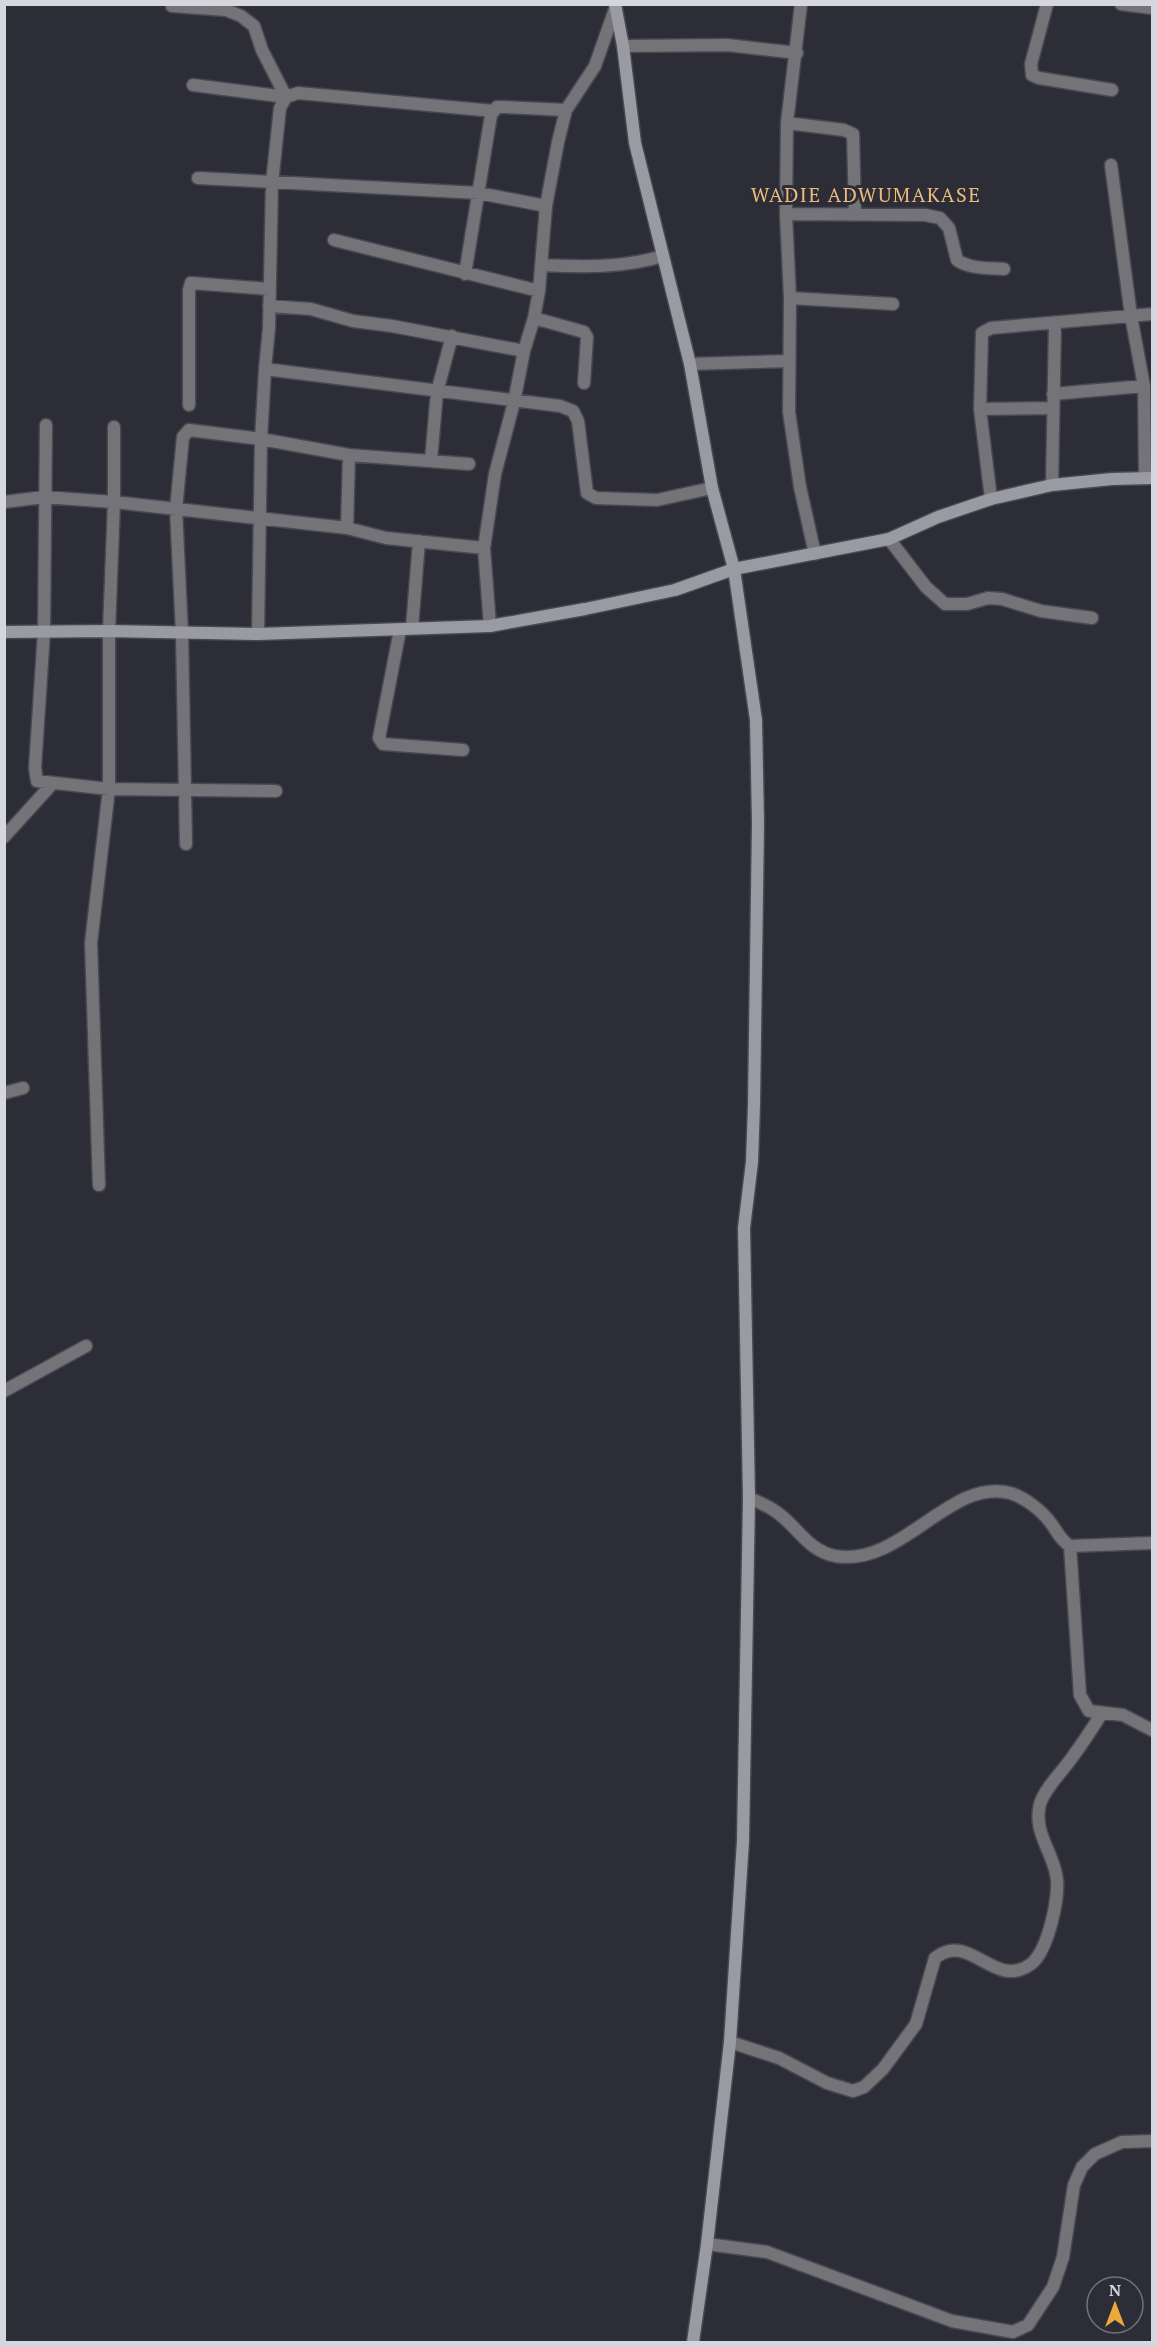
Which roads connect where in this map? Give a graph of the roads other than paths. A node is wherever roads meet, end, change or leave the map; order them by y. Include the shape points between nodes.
1 (801, 4) edge
2 (1047, 4) edge
3 (1121, 4) edge
4 (172, 6) dead end
5 (615, 7) edge
6 (1152, 8) edge
7 (623, 46) junction
8 (797, 53) junction
9 (193, 85) dead end
10 (1112, 90) dead end
11 (286, 97) junction
12 (566, 110) junction
13 (494, 111) junction
14 (787, 123) junction
15 (1111, 165) dead end
16 (198, 178) dead end
17 (272, 183) junction
18 (479, 193) junction
19 (546, 206) junction
20 (786, 214) junction
21 (855, 214) junction
22 (334, 240) dead end
23 (663, 256) junction
24 (541, 265) junction
25 (1004, 269) dead end
26 (465, 274) junction
27 (268, 289) junction
28 (539, 291) junction
29 (790, 298) junction
30 (893, 304) dead end
31 (269, 306) junction
32 (1152, 314) edge
33 (1131, 316) junction
34 (534, 318) junction
35 (1055, 324) junction
36 (452, 336) junction
37 (524, 351) junction
38 (788, 360) junction
39 (690, 364) junction
40 (265, 369) junction
41 (584, 383) dead end
42 (1144, 386) junction
43 (438, 392) junction
44 (1053, 394) junction
45 (513, 402) junction
46 (189, 405) dead end
47 (1052, 408) junction
48 (980, 409) junction
49 (46, 424) dead end
50 (114, 427) dead end
51 (261, 439) junction
52 (349, 455) junction
53 (431, 460) junction
54 (469, 464) dead end
55 (1149, 478) edge
56 (1052, 485) junction
57 (712, 488) junction
58 (44, 497) junction
59 (990, 499) junction
60 (4, 502) edge
61 (114, 502) junction
62 (176, 509) junction
63 (261, 519) junction
64 (347, 528) junction
65 (889, 539) junction
66 (419, 541) junction
67 (484, 548) junction
68 (815, 555) junction
69 (734, 569) junction
70 (1092, 618) dead end
71 (490, 626) junction
72 (406, 629) junction
73 (109, 631) junction
74 (4, 632) edge
75 (44, 632) junction
76 (182, 634) junction
77 (258, 634) junction
78 (463, 750) dead end
79 (53, 783) junction
80 (186, 788) junction
81 (108, 789) junction
82 (276, 791) dead end
83 (4, 837) edge
84 (186, 844) dead end
85 (23, 1088) dead end
86 (4, 1093) edge
87 (99, 1185) dead end
88 (86, 1346) dead end
89 (4, 1391) edge
90 (749, 1498) junction
91 (1152, 1544) edge
92 (1070, 1546) junction
93 (1102, 1713) junction
94 (1152, 1730) edge
95 (730, 2042) junction
96 (1152, 2141) edge
97 (707, 2244) junction
98 (1012, 2337) edge
99 (693, 2343) edge

1 - 8 street
2 - 10 street via 1031,64 1032,75
3 - 6 street
4 - 11 street via 226,10 254,26
5 - 7 street
5 - 12 street via 595,66
7 - 8 street via 727,45
7 - 23 street via 635,143
8 - 14 street
9 - 11 street
11 - 13 street via 298,93
11 - 17 street via 280,108
12 - 13 street via 505,106
12 - 19 street
13 - 18 street via 488,125
14 - 20 street
14 - 21 street via 853,134
15 - 33 street
16 - 17 street
17 - 18 street
17 - 27 street
18 - 19 street
18 - 26 street
19 - 24 street
20 - 21 street
20 - 29 street
21 - 25 street via 940,218 949,228 957,260
22 - 26 street
23 - 24 street via 642,263 589,267
23 - 39 street
24 - 28 street
26 - 28 street
27 - 31 street
27 - 46 street via 191,283
28 - 34 street
29 - 30 street
29 - 38 street
31 - 36 street via 311,309 353,321
31 - 40 street
32 - 33 street
33 - 35 street
33 - 42 street
34 - 37 street
34 - 41 street via 584,332
35 - 44 street
35 - 48 street via 991,328 982,333
36 - 37 street
36 - 43 street
37 - 45 street
38 - 39 street
38 - 68 street via 789,412
39 - 57 street
40 - 43 street
40 - 51 street
42 - 44 street
42 - 55 street
43 - 45 street
43 - 53 street
44 - 47 street
45 - 57 street via 560,406 573,411 578,421 587,493 596,498 657,500
45 - 67 street via 495,474
47 - 48 street
47 - 56 street
48 - 59 street
49 - 58 street
50 - 61 street
51 - 52 street
51 - 62 street via 189,430 183,437
51 - 63 street
52 - 53 street
52 - 64 street
53 - 54 street
55 - 56 street
56 - 59 street
57 - 69 street
58 - 60 street
58 - 61 street
58 - 75 street
59 - 65 street
61 - 62 street
61 - 73 street
62 - 63 street
62 - 76 street
63 - 64 street
63 - 77 street
64 - 66 street
65 - 68 street
65 - 70 street via 926,587 945,604 1002,599 1041,611
66 - 67 street
66 - 72 street
67 - 71 street
68 - 69 street
69 - 71 street via 675,590
69 - 90 street via 754,693 758,800 754,1105 744,1228
71 - 72 street
72 - 77 street
72 - 78 street via 379,738 383,744
73 - 75 street
73 - 76 street
73 - 81 street
74 - 75 street
75 - 79 street via 35,777 37,781
76 - 77 street
76 - 80 street
79 - 81 street
79 - 83 street
80 - 81 street
80 - 82 street
80 - 84 street
81 - 87 street via 91,943
85 - 86 street
88 - 89 street
90 - 92 street via 785,1519 811,1546 834,1556 865,1556 890,1545 961,1500 986,1492 1010,1493 1038,1509
90 - 95 street via 743,1841
91 - 92 street
92 - 93 street via 1080,1695 1089,1711
93 - 94 street via 1123,1714
93 - 95 street via 1040,1803 1038,1824 1057,1876 1055,1905 1044,1947 1032,1963 1008,1971 954,1949 934,1958 916,2024 883,2069 864,2087 853,2091 827,2083 779,2058
95 - 97 street
96 - 98 street via 1122,2142 1095,2154 1082,2167 1074,2185 1053,2287 1028,2325
97 - 98 street via 767,2252 952,2321
97 - 99 street

